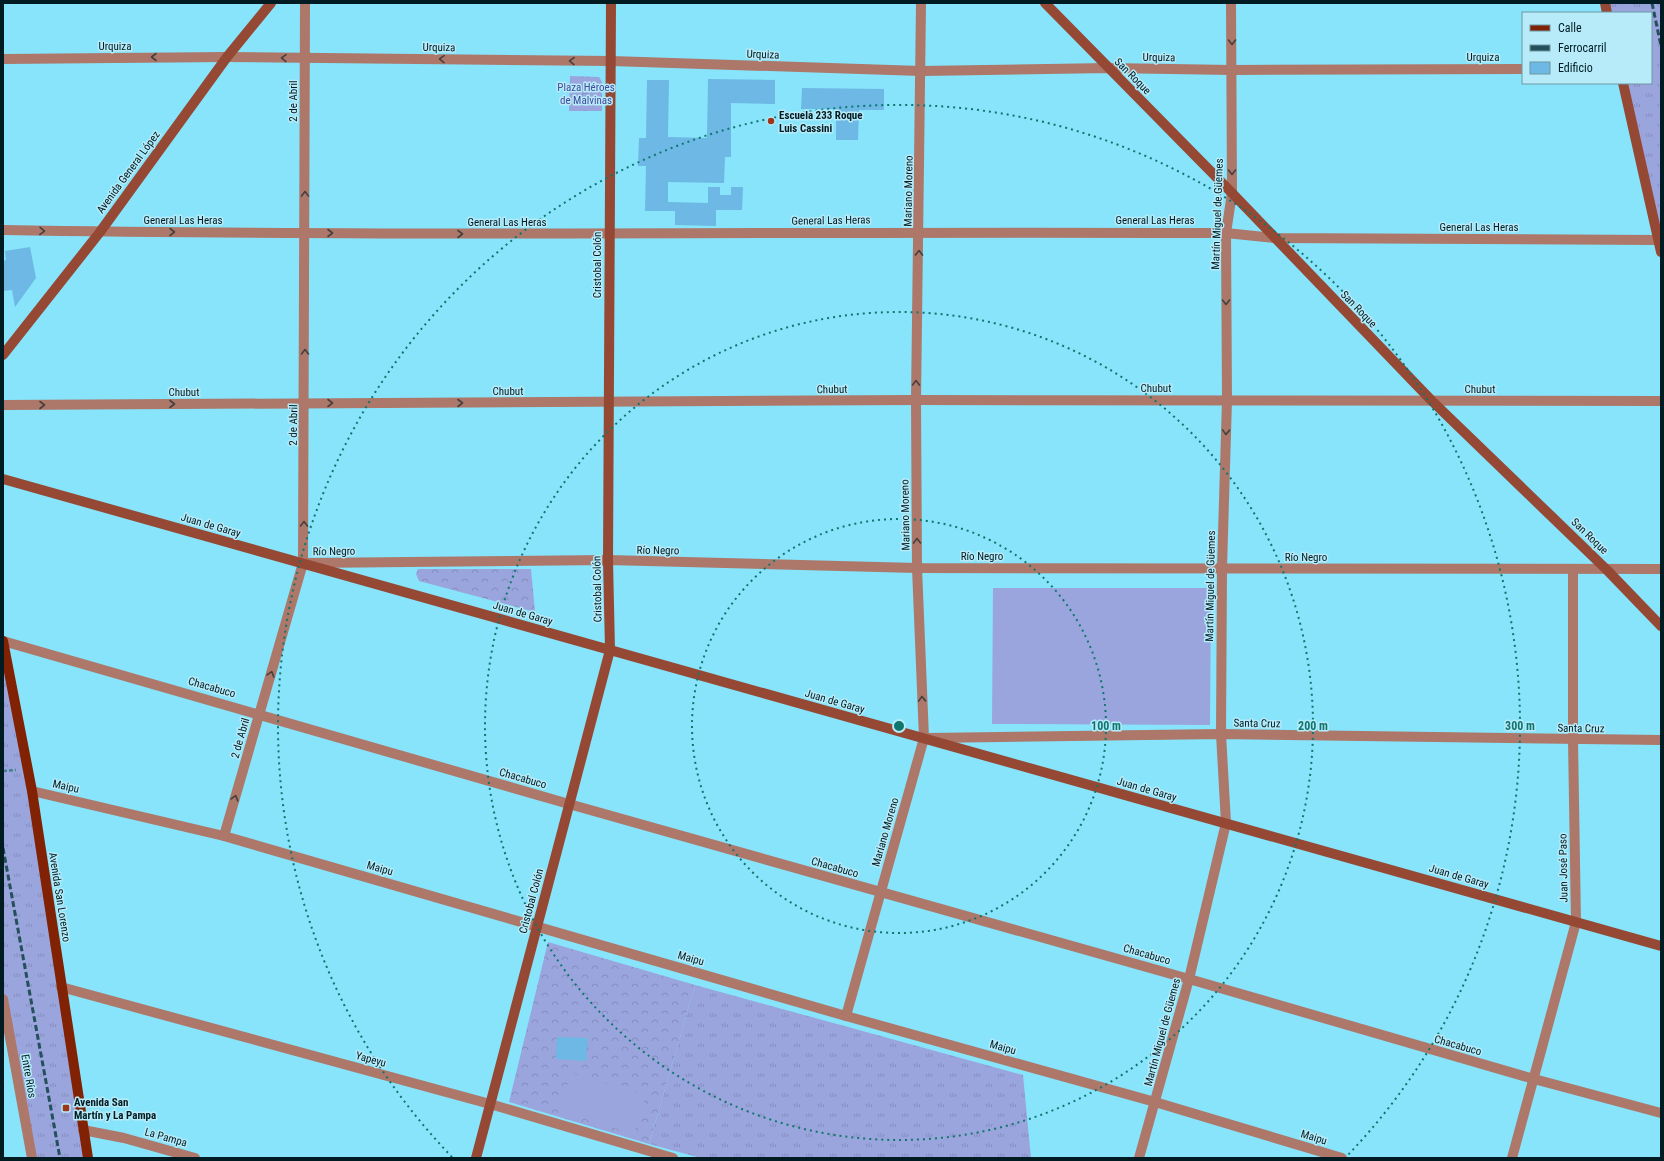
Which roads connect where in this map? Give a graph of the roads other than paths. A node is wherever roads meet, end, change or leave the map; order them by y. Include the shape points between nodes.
1 (271, 3) edge
2 (305, 3) edge
3 (611, 3) edge
4 (921, 3) edge
5 (1045, 3) edge
6 (1232, 3) edge
7 (227, 57) junction
8 (305, 58) junction
9 (3, 59) edge
10 (611, 61) junction
11 (1108, 68) junction
12 (1522, 69) edge
13 (1232, 70) junction
14 (921, 71) junction
15 (1623, 84) edge
16 (1232, 193) junction
17 (3, 230) edge
18 (919, 231) junction
19 (100, 232) junction
20 (305, 233) junction
21 (1226, 233) junction
22 (610, 234) junction
23 (1274, 238) junction
24 (1658, 240) junction
25 (1661, 252) edge
26 (3, 355) edge
27 (916, 400) junction
28 (1226, 400) junction
29 (1432, 401) junction
30 (1661, 401) edge
31 (609, 402) junction
32 (305, 403) junction
33 (3, 405) edge
34 (3, 479) edge
35 (608, 560) junction
36 (303, 564) junction
37 (917, 568) junction
38 (1222, 568) junction
39 (1661, 569) edge
40 (1574, 570) junction
41 (1607, 570) junction
42 (1661, 626) edge
43 (3, 641) edge
44 (610, 650) junction
45 (260, 714) junction
46 (1222, 734) junction
47 (924, 738) junction
48 (1573, 740) junction
49 (1661, 740) edge
50 (32, 790) junction
51 (569, 804) junction
52 (1226, 823) junction
53 (224, 836) junction
54 (881, 892) junction
55 (1576, 922) junction
56 (538, 925) junction
57 (1661, 946) edge
58 (1189, 979) junction
59 (61, 987) junction
60 (3, 999) edge
61 (846, 1016) junction
62 (1534, 1079) junction
63 (1155, 1102) junction
64 (490, 1104) junction
65 (1661, 1113) edge
66 (83, 1130) junction
67 (32, 1158) edge
68 (88, 1158) edge
69 (195, 1158) edge
70 (476, 1158) edge
71 (673, 1158) edge
72 (1139, 1158) edge
73 (1342, 1158) edge
74 (1512, 1158) edge

1 - 7 street, Avenida General López
2 - 8 street, 2 de Abril
3 - 10 street, Cristobal Colón
4 - 14 street, Mariano Moreno
5 - 11 street, San Roque
6 -> 13 street, Martín Miguel de Güemes
8 -> 7 street, Urquiza
7 -> 9 street, Urquiza
7 - 19 street, Avenida General López
10 -> 8 street, Urquiza
20 -> 8 street, 2 de Abril
10 - 14 street, Urquiza
10 - 22 street, Cristobal Colón
11 - 13 street, Urquiza
11 - 14 street, Urquiza
11 - 16 street, San Roque
12 - 13 street, Urquiza
13 -> 16 street, Martín Miguel de Güemes
14 - 18 street, Mariano Moreno
15 - 24 street
16 - 21 street, Martín Miguel de Güemes
16 - 23 street, San Roque
17 -> 19 street, General Las Heras
18 - 21 street, General Las Heras
18 - 22 street, General Las Heras
27 -> 18 street, Mariano Moreno
19 -> 20 street, General Las Heras
19 - 26 street, Avenida General López
20 -> 22 street, General Las Heras
32 -> 20 street, 2 de Abril
21 - 23 street, General Las Heras
21 -> 28 street, Martín Miguel de Güemes
22 - 31 street, Cristobal Colón
23 - 24 street, General Las Heras
23 - 29 street, San Roque
24 - 25 street
27 - 28 street, Chubut
27 - 31 street, Chubut
37 -> 27 street, Mariano Moreno
28 - 29 street, Chubut
28 -> 38 street, Martín Miguel de Güemes
29 - 30 street, Chubut
29 - 41 street, San Roque
32 -> 31 street, Chubut
31 - 35 street, Cristobal Colón
33 -> 32 street, Chubut
36 -> 32 street, 2 de Abril
34 - 36 street, Juan de Garay
35 - 36 street, Río Negro
35 - 37 street, Río Negro
35 - 44 street, Cristobal Colón
36 - 44 street, Juan de Garay
45 -> 36 street, 2 de Abril
37 - 38 street, Río Negro
47 -> 37 street, Mariano Moreno
38 - 40 street, Río Negro
38 - 46 street, Martín Miguel de Güemes
39 - 41 street, Río Negro
40 - 41 street, Río Negro
40 - 48 street, Juan José Paso
41 - 42 street, San Roque
43 - 45 street, Chacabuco
43 - 50 main road, Avenida San Lorenzo
44 - 47 street, Juan de Garay
44 - 51 street, Cristobal Colón
45 - 51 street, Chacabuco
53 -> 45 street, 2 de Abril
46 - 47 street, Santa Cruz
46 - 48 street, Santa Cruz
46 - 52 street, Martín Miguel de Güemes
47 - 52 street, Juan de Garay
47 - 54 street, Mariano Moreno
48 - 49 street, Santa Cruz
48 - 55 street, Juan José Paso
50 - 53 street, Maipu
50 - 59 main road, Avenida San Lorenzo
51 - 54 street, Chacabuco
51 - 56 street, Cristobal Colón
52 - 55 street, Juan de Garay
52 - 58 street, Martín Miguel de Güemes
53 - 56 street, Maipu
54 - 58 street, Chacabuco
54 - 61 street, Mariano Moreno
55 - 57 street, Juan de Garay
55 - 62 street, Juan José Paso
56 - 61 street, Maipu
56 - 64 street, Cristobal Colón
58 - 62 street, Chacabuco
58 - 63 street, Martín Miguel de Güemes
59 - 64 street, Yapeyu
59 - 66 main road, Avenida San Lorenzo
60 - 67 street, Entre Ríos
61 - 63 street, Maipu
62 - 65 street, Chacabuco
62 - 74 street, Juan José Paso
63 - 72 street, Martín Miguel de Güemes
63 - 73 street, Maipu
64 - 70 street, Cristobal Colón
64 - 71 street, Yapeyu
66 - 68 main road, Avenida San Lorenzo
66 - 69 street, La Pampa via 124,1138

